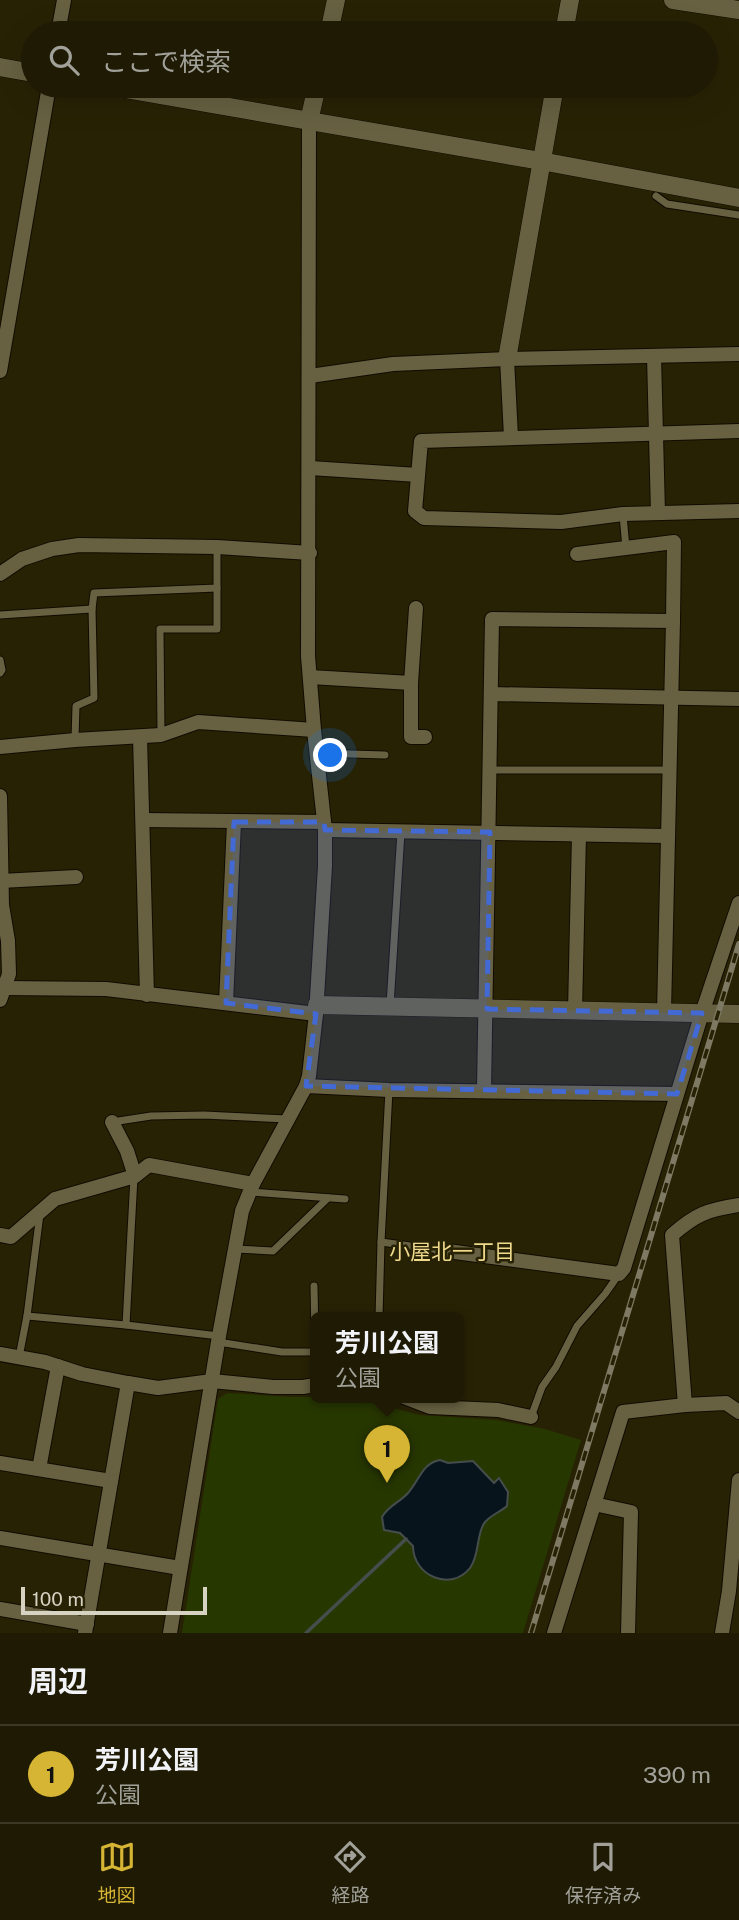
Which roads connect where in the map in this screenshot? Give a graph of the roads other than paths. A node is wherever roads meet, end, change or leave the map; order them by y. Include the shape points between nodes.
1 (64, 0) edge
2 (336, 0) edge
3 (570, 0) edge
4 (673, 0) edge
5 (739, 10) edge
6 (60, 21) edge
7 (332, 21) edge
8 (566, 21) edge
9 (0, 67) edge
10 (21, 71) edge
11 (47, 98) edge
12 (177, 98) edge
13 (314, 98) edge
14 (553, 98) edge
15 (309, 121) junction
16 (541, 161) junction
17 (656, 196) dead end
18 (739, 198) edge
19 (739, 215) edge
20 (739, 354) edge
21 (654, 356) junction
22 (507, 359) junction
23 (0, 371) edge
24 (310, 376) junction
25 (739, 431) edge
26 (656, 434) junction
27 (511, 437) junction
28 (310, 468) junction
29 (418, 475) junction
30 (739, 511) edge
31 (658, 513) junction
32 (623, 514) junction
33 (218, 547) junction
34 (626, 548) junction
35 (310, 553) junction
36 (576, 554) dead end
37 (0, 574) edge
38 (217, 588) junction
39 (416, 608) dead end
40 (92, 609) junction
41 (0, 615) edge
42 (673, 621) junction
43 (0, 660) edge
44 (0, 673) edge
45 (310, 677) junction
46 (411, 683) junction
47 (491, 694) junction
48 (671, 697) junction
49 (739, 699) edge
50 (314, 730) junction
51 (161, 735) junction
52 (140, 737) junction
53 (425, 737) dead end
54 (75, 740) junction
55 (0, 747) edge
56 (316, 753) junction
57 (385, 755) dead end
58 (489, 769) junction
59 (668, 770) junction
60 (0, 796) edge
61 (143, 820) junction
62 (234, 822) junction
63 (325, 826) junction
64 (401, 831) junction
65 (489, 832) junction
66 (579, 835) junction
67 (667, 836) junction
68 (76, 877) dead end
69 (1, 881) edge
70 (739, 903) edge
71 (2, 994) edge
72 (147, 995) junction
73 (226, 1003) junction
74 (390, 1007) junction
75 (317, 1009) junction
76 (487, 1009) junction
77 (575, 1011) junction
78 (664, 1012) junction
79 (702, 1013) junction
80 (739, 1014) edge
81 (306, 1086) junction
82 (389, 1090) junction
83 (484, 1090) junction
84 (677, 1094) junction
85 (287, 1119) junction
86 (112, 1122) joint
87 (135, 1176) junction
88 (251, 1188) junction
89 (328, 1198) junction
90 (345, 1199) dead end
91 (739, 1205) edge
92 (40, 1213) junction
93 (0, 1235) edge
94 (381, 1242) junction
95 (235, 1249) junction
96 (440, 1250) joint
97 (619, 1274) junction
98 (314, 1286) dead end
99 (314, 1312) edge
100 (379, 1312) edge
101 (27, 1316) junction
102 (126, 1325) junction
103 (219, 1339) junction
104 (310, 1352) edge
105 (0, 1354) edge
106 (19, 1357) junction
107 (58, 1366) junction
108 (212, 1381) junction
109 (128, 1384) junction
110 (310, 1386) edge
111 (420, 1403) edge
112 (685, 1405) junction
113 (739, 1412) edge
114 (531, 1417) joint
115 (0, 1463) edge
116 (39, 1469) junction
117 (739, 1480) edge
118 (111, 1481) junction
119 (594, 1504) junction
120 (0, 1538) edge
121 (98, 1553) junction
122 (180, 1567) junction
123 (0, 1609) edge
124 (86, 1628) edge
125 (170, 1633) edge
126 (554, 1633) edge
127 (628, 1633) edge
128 (722, 1633) edge

1 - 6 street
2 - 7 street
3 - 8 street
4 - 5 street
9 - 10 street
11 - 23 street
12 - 15 street
13 - 15 street
14 - 16 street
15 - 16 street
15 - 24 street
16 - 18 street
16 - 22 street
17 - 19 lane via 667,204
20 - 21 street
21 - 22 street
21 - 26 street
22 - 24 street via 393,364
22 - 27 street
24 - 28 street
25 - 26 street
26 - 27 street
26 - 31 street
27 - 29 street via 421,441
28 - 29 street
28 - 35 street
29 - 32 street via 415,511 424,518 561,522
30 - 31 street
31 - 32 street
32 - 34 lane
33 - 35 street
33 - 37 street via 79,545 22,559
33 - 38 lane
34 - 36 street
34 - 42 street via 674,542
35 - 45 street
38 - 40 lane via 94,593
38 - 51 lane via 218,629 160,629
39 - 46 street
40 - 41 lane
40 - 54 lane via 94,698 76,706
42 - 47 street via 492,618
42 - 48 street
43 - 44 lane
45 - 46 street
45 - 50 street
46 - 53 street via 411,737
47 - 48 street
47 - 58 street
48 - 49 street
48 - 59 street
50 - 51 street via 198,722
50 - 56 street
51 - 52 street
52 - 54 street
52 - 61 street
54 - 55 street
56 - 57 lane
56 - 63 street
58 - 59 lane
58 - 65 street
59 - 67 street
60 - 69 street
61 - 62 street
61 - 72 street
62 - 63 street
62 - 73 street
63 - 64 street
63 - 75 street
64 - 65 street
64 - 74 lane
65 - 66 street
65 - 76 street
66 - 67 street
66 - 77 street
67 - 78 street
68 - 69 street
69 - 71 street via 9,974
70 - 79 street
71 - 72 street via 106,989
72 - 73 street
73 - 75 street
74 - 75 street
74 - 76 street
75 - 81 street
76 - 77 street
76 - 83 street
77 - 78 street
78 - 79 street
79 - 80 street
79 - 84 street
81 - 82 street
81 - 85 street
82 - 83 street
82 - 94 lane
83 - 84 street
84 - 97 street
85 - 86 lane via 204,1115
85 - 88 street
86 - 87 street
87 - 88 street via 149,1166
87 - 92 street via 55,1199
87 - 102 lane
88 - 89 lane
88 - 95 street
89 - 90 lane
89 - 95 lane via 273,1251
91 - 112 street via 711,1210 672,1235
92 - 93 street via 11,1237
92 - 101 lane
94 - 96 lane
94 - 100 lane
95 - 103 street
96 - 97 street
97 - 114 lane via 577,1326 542,1387
98 - 99 lane
101 - 102 lane
101 - 106 lane
102 - 103 lane
103 - 104 lane via 282,1352
103 - 108 street
105 - 106 street
106 - 107 street
107 - 109 street
107 - 116 street
108 - 109 street via 158,1388
108 - 110 street
108 - 122 street
109 - 118 street
111 - 114 street
112 - 113 street via 726,1403
112 - 119 street via 623,1412
115 - 116 street
116 - 118 street
117 - 128 street
118 - 121 street
119 - 126 street
119 - 127 street via 631,1512
120 - 121 street
121 - 122 street
121 - 124 street
122 - 125 street
123 - 124 street

